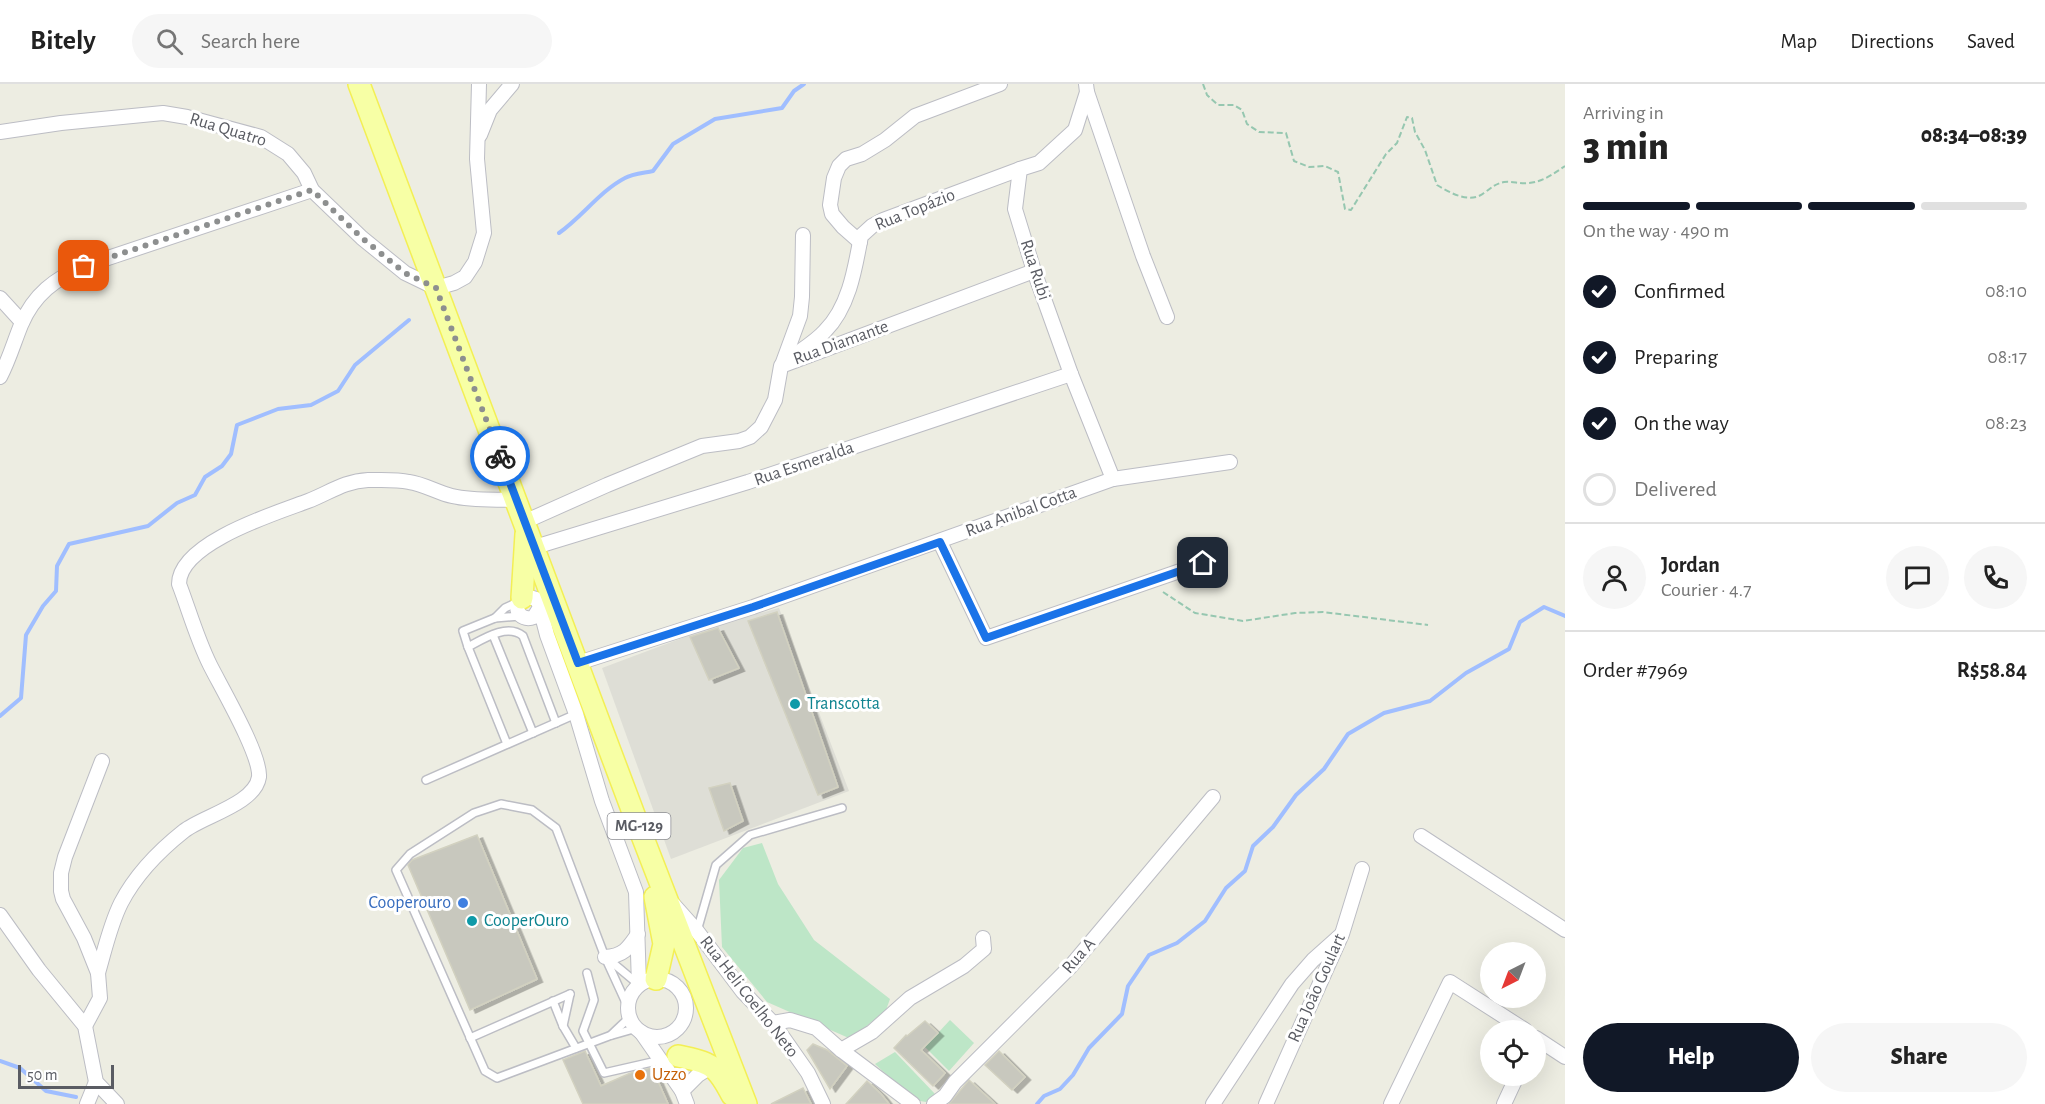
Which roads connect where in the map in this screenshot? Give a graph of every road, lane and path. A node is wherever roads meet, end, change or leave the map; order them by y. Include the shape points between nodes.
1 (359, 84) edge
2 (479, 84) edge
3 (512, 84) edge
4 (1000, 84) edge
5 (1203, 84) edge
6 (1087, 88) edge
7 (0, 132) edge
8 (478, 142) junction
9 (1565, 165) edge
10 (1020, 169) junction
11 (312, 190) junction
12 (802, 235) dead end
13 (860, 242) junction
14 (1035, 271) junction
15 (436, 288) junction
16 (0, 298) edge
17 (1167, 317) dead end
18 (22, 322) junction
19 (781, 366) junction
20 (1071, 374) junction
21 (0, 377) edge
22 (1230, 462) dead end
23 (1113, 479) junction
24 (516, 500) junction
25 (525, 525) junction
26 (940, 542) junction
27 (535, 547) junction
28 (1203, 563) dead end
29 (1147, 582) junction
30 (526, 609) junction
31 (495, 618) junction
32 (1428, 625) dead end
33 (493, 635) junction
34 (468, 647) junction
35 (578, 663) junction
36 (576, 714) junction
37 (556, 723) junction
38 (533, 733) junction
39 (507, 744) junction
40 (102, 761) dead end
41 (426, 780) dead end
42 (1213, 797) dead end
43 (843, 808) dead end
44 (636, 820) junction
45 (1421, 836) dead end
46 (1362, 869) dead end
47 (666, 895) junction
48 (0, 915) edge
49 (661, 928) junction
50 (1565, 930) edge
51 (698, 931) junction
52 (638, 934) junction
53 (1342, 934) junction
54 (983, 938) dead end
55 (605, 957) junction
56 (98, 973) junction
57 (587, 974) dead end
58 (651, 976) junction
59 (701, 988) junction
60 (553, 1001) junction
61 (1509, 1020) edge
62 (634, 1021) junction
63 (773, 1023) junction
64 (85, 1026) junction
65 (563, 1026) junction
66 (675, 1030) junction
67 (609, 1036) junction
68 (470, 1038) junction
69 (591, 1044) junction
70 (1546, 1045) edge
71 (576, 1048) junction
72 (841, 1050) junction
73 (1565, 1057) edge
74 (670, 1058) junction
75 (712, 1066) junction
76 (96, 1082) junction
77 (1512, 1086) edge
78 (682, 1091) junction
79 (87, 1104) edge
80 (117, 1104) edge
81 (687, 1104) edge
82 (738, 1104) edge
83 (747, 1104) edge
84 (824, 1104) edge
85 (913, 1104) edge
86 (934, 1104) edge
87 (1214, 1104) edge
88 (1266, 1104) edge
89 (1391, 1104) edge
90 (1504, 1104) edge

1 - 15 main road, MG-129
2 - 8 street
3 - 8 street via 490,110
4 - 13 street via 915,116 885,140 839,166 834,178 832,214
5 - 9 path via 1207,95 1218,105 1234,105 1242,110 1247,124 1259,132 1286,133 1294,161 1338,172 1345,209 1351,210 1397,143 1407,117 1412,118 1437,185 1451,194 1472,198 1506,182 1526,184 1544,180
6 - 10 street via 1075,130 1039,163
6 - 17 street
7 - 11 street, Rua Quatro via 175,114 269,140 295,162
8 - 15 street via 484,233 475,262 465,277
10 - 13 street, Rua Topázio via 884,220 865,231
10 - 14 street, Rua Rubi via 1015,209
11 - 15 street, Rua Quatro via 405,273
11 - 18 street via 78,268 48,286
12 - 19 street via 800,316
13 - 19 street, Rua Topázio via 847,296 834,320 825,332
14 - 19 street, Rua Diamante
14 - 20 street, Rua Rubi
15 - 24 main road, MG-129
16 - 18 street
18 - 21 street
19 - 25 street, Rua Diamante via 775,400 761,427 750,437 702,446 607,484
20 - 23 street, Rua Rubi
20 - 27 street, Rua Esmeralda via 748,482
22 - 23 street, Rua Anibal Cotta
23 - 26 street, Rua Anibal Cotta
24 - 25 main road, MG-129
24 - 56 street via 468,499 409,482 353,482 251,522 205,547 183,566 179,584 210,666 257,762 259,778 240,801 197,822 145,869 121,903
25 - 27 main road, MG-129
25 - 30 main road
26 - 29 street via 986,638
26 - 35 street, Rua Anibal Cotta
27 - 35 main road, MG-129
28 - 29 street
29 - 32 path via 1195,613 1243,621 1323,612
30 - 31 lane
30 - 31 lane via 506,608
30 - 36 street via 547,635
31 - 34 lane via 462,631
33 - 34 lane
33 - 37 lane via 513,632 523,636
33 - 38 lane
34 - 39 lane
35 - 44 main road, MG-129
36 - 37 lane
36 - 52 street via 602,801 636,892
37 - 38 lane
38 - 39 lane
39 - 41 lane
40 - 56 street via 65,857 61,882 63,899
42 - 86 street, Rua A via 1070,968
43 - 51 lane via 750,836 716,865
44 - 47 main road, MG-129
44 - 49 main road
45 - 50 street
46 - 53 street, Rua João Goulart
47 - 51 street, Rua Heli Coelho Neto
47 - 59 main road, MG-129
48 - 64 street
49 - 58 main road via 664,944
49 - 59 main road
51 - 63 street, Rua Heli Coelho Neto via 743,992
52 - 55 street via 624,953
52 - 58 street
52 - 58 street
53 - 87 street via 1292,984
53 - 88 street, Rua João Goulart
54 - 72 street via 984,949 974,958 910,998 872,1032
55 - 58 lane
55 - 62 lane
55 - 68 lane via 556,828 532,810 501,804 474,813 410,854 396,870
56 - 64 street via 99,998
57 - 69 lane via 594,1000 583,1031
58 - 62 street via 633,992
58 - 66 street via 674,984 685,1000 684,1020
59 - 83 main road, MG-129
60 - 65 lane
60 - 65 lane via 570,994
60 - 68 lane
61 - 89 street via 1450,982
62 - 66 street via 650,1036 660,1037
62 - 67 lane
62 - 67 lane
62 - 74 street
63 - 72 street via 790,1020 816,1028
63 - 84 street, Rua Heli Coelho Neto
64 - 76 street
65 - 71 lane
66 - 74 street
67 - 69 lane
68 - 71 lane via 485,1071 497,1078
69 - 71 lane
69 - 74 lane via 604,1073
70 - 73 street
72 - 85 street
74 - 75 main road
74 - 78 street
75 - 78 street
75 - 82 main road
76 - 79 street
76 - 80 street
77 - 90 street
78 - 81 street

